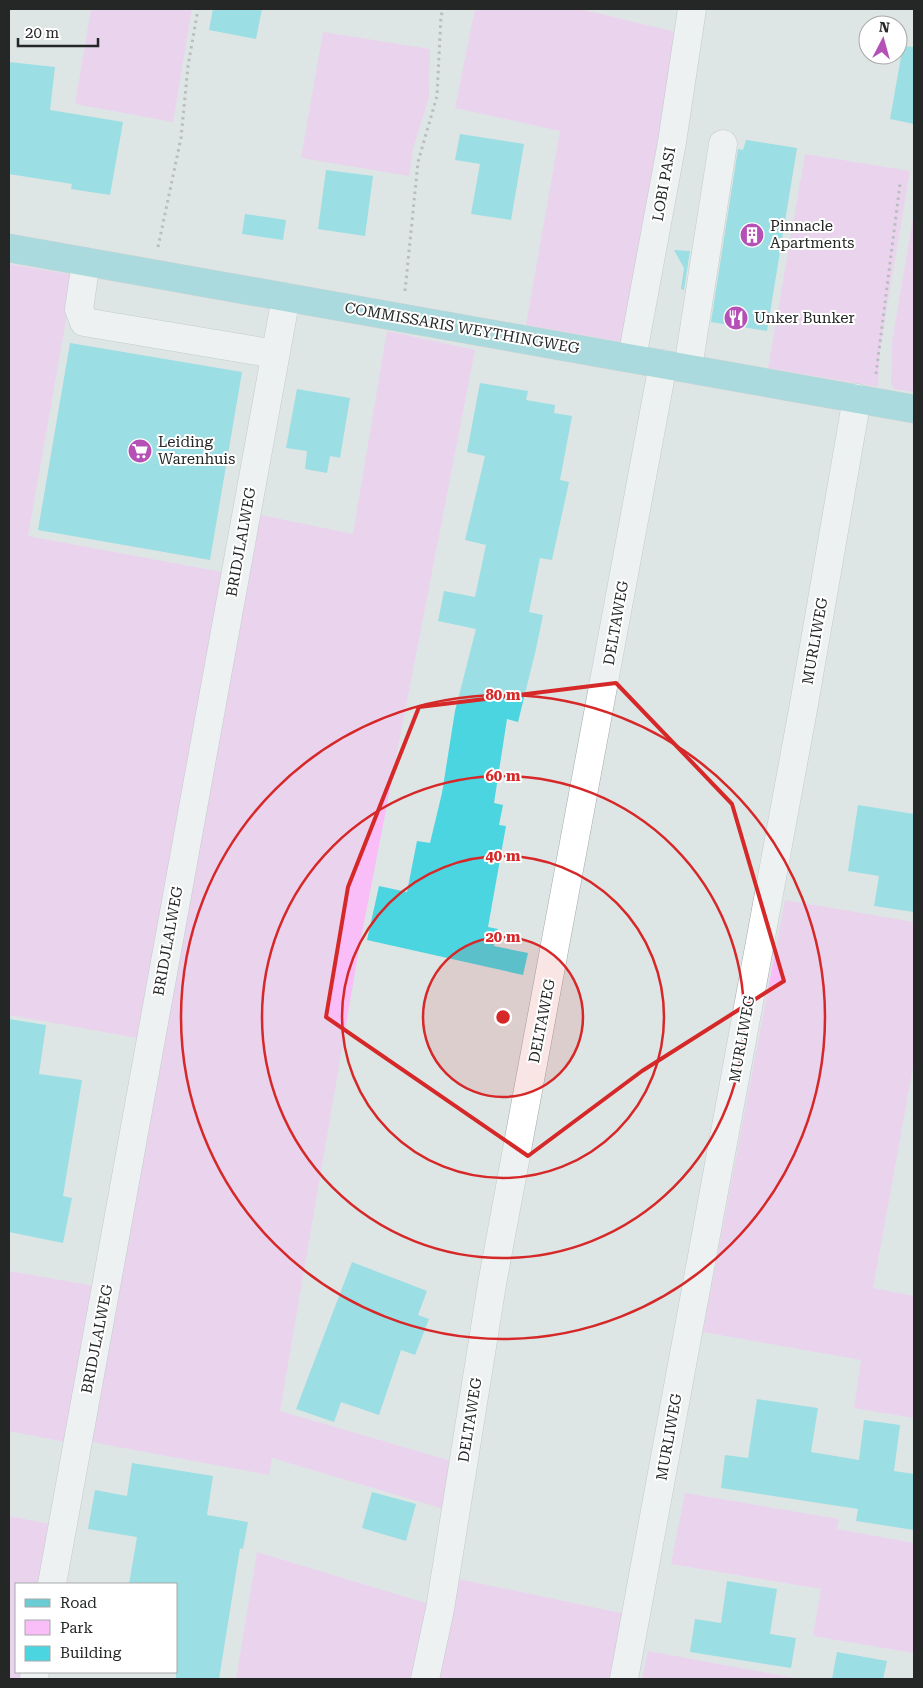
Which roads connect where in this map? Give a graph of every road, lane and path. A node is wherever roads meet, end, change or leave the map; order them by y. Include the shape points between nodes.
1 (198, 9) edge
2 (443, 9) edge
3 (692, 9) edge
4 (724, 144) dead end
5 (900, 184) dead end
6 (9, 248) edge
7 (86, 262) junction
8 (152, 274) junction
9 (286, 297) junction
10 (403, 317) junction
11 (276, 354) junction
12 (632, 358) junction
13 (675, 366) junction
14 (865, 400) junction
15 (914, 409) edge
16 (52, 1583) edge
17 (425, 1679) edge
18 (624, 1679) edge

1 - 8 path via 181,138
2 - 10 path via 437,96 418,162
3 - 12 street, LOBI PASI via 672,142
4 - 13 street, DELTAWEG
5 - 14 path via 878,348
6 - 7 main road, COMMISSARIS WEYTHINGWEG
7 - 8 main road, COMMISSARIS WEYTHINGWEG
7 - 11 street via 79,309 84,322
8 - 9 main road, COMMISSARIS WEYTHINGWEG
9 - 10 main road, COMMISSARIS WEYTHINGWEG
9 - 11 street, BRIDJLALWEG
10 - 12 main road, COMMISSARIS WEYTHINGWEG
11 - 16 street, BRIDJLALWEG
12 - 13 main road, COMMISSARIS WEYTHINGWEG
13 - 14 main road, COMMISSARIS WEYTHINGWEG
13 - 17 street, DELTAWEG via 492,1284 440,1609
14 - 15 main road, COMMISSARIS WEYTHINGWEG
14 - 18 street, MURLIWEG via 802,714

